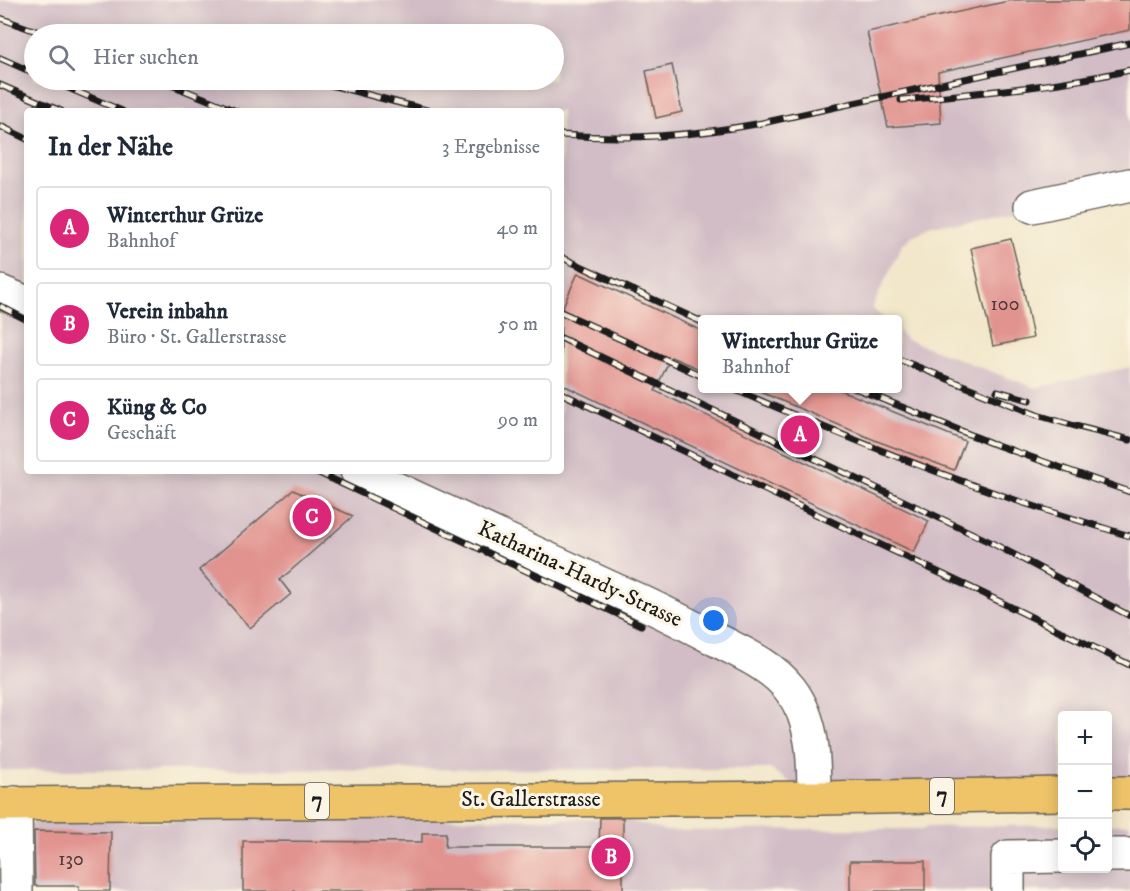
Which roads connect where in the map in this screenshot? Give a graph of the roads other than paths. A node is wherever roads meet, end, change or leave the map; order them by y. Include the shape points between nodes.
1 (1130, 185) edge
2 (1032, 206) dead end
3 (0, 292) edge
4 (24, 302) edge
5 (364, 474) edge
6 (1112, 793) edge
7 (1130, 793) edge
8 (1058, 794) edge
9 (814, 798) junction
10 (7, 804) edge
11 (1112, 855) edge
12 (1130, 855) edge
13 (1058, 856) edge
14 (16, 891) edge
15 (1008, 891) edge

1 - 2 street
3 - 4 street
5 - 9 street, Katharina-Hardy-Strasse via 676,618 760,662 783,681 799,704 811,741
6 - 7 main road
8 - 9 main road, St. Gallerstrasse / 7
9 - 10 main road, St. Gallerstrasse / 7
10 - 14 street
11 - 12 street
13 - 15 street via 1008,857

